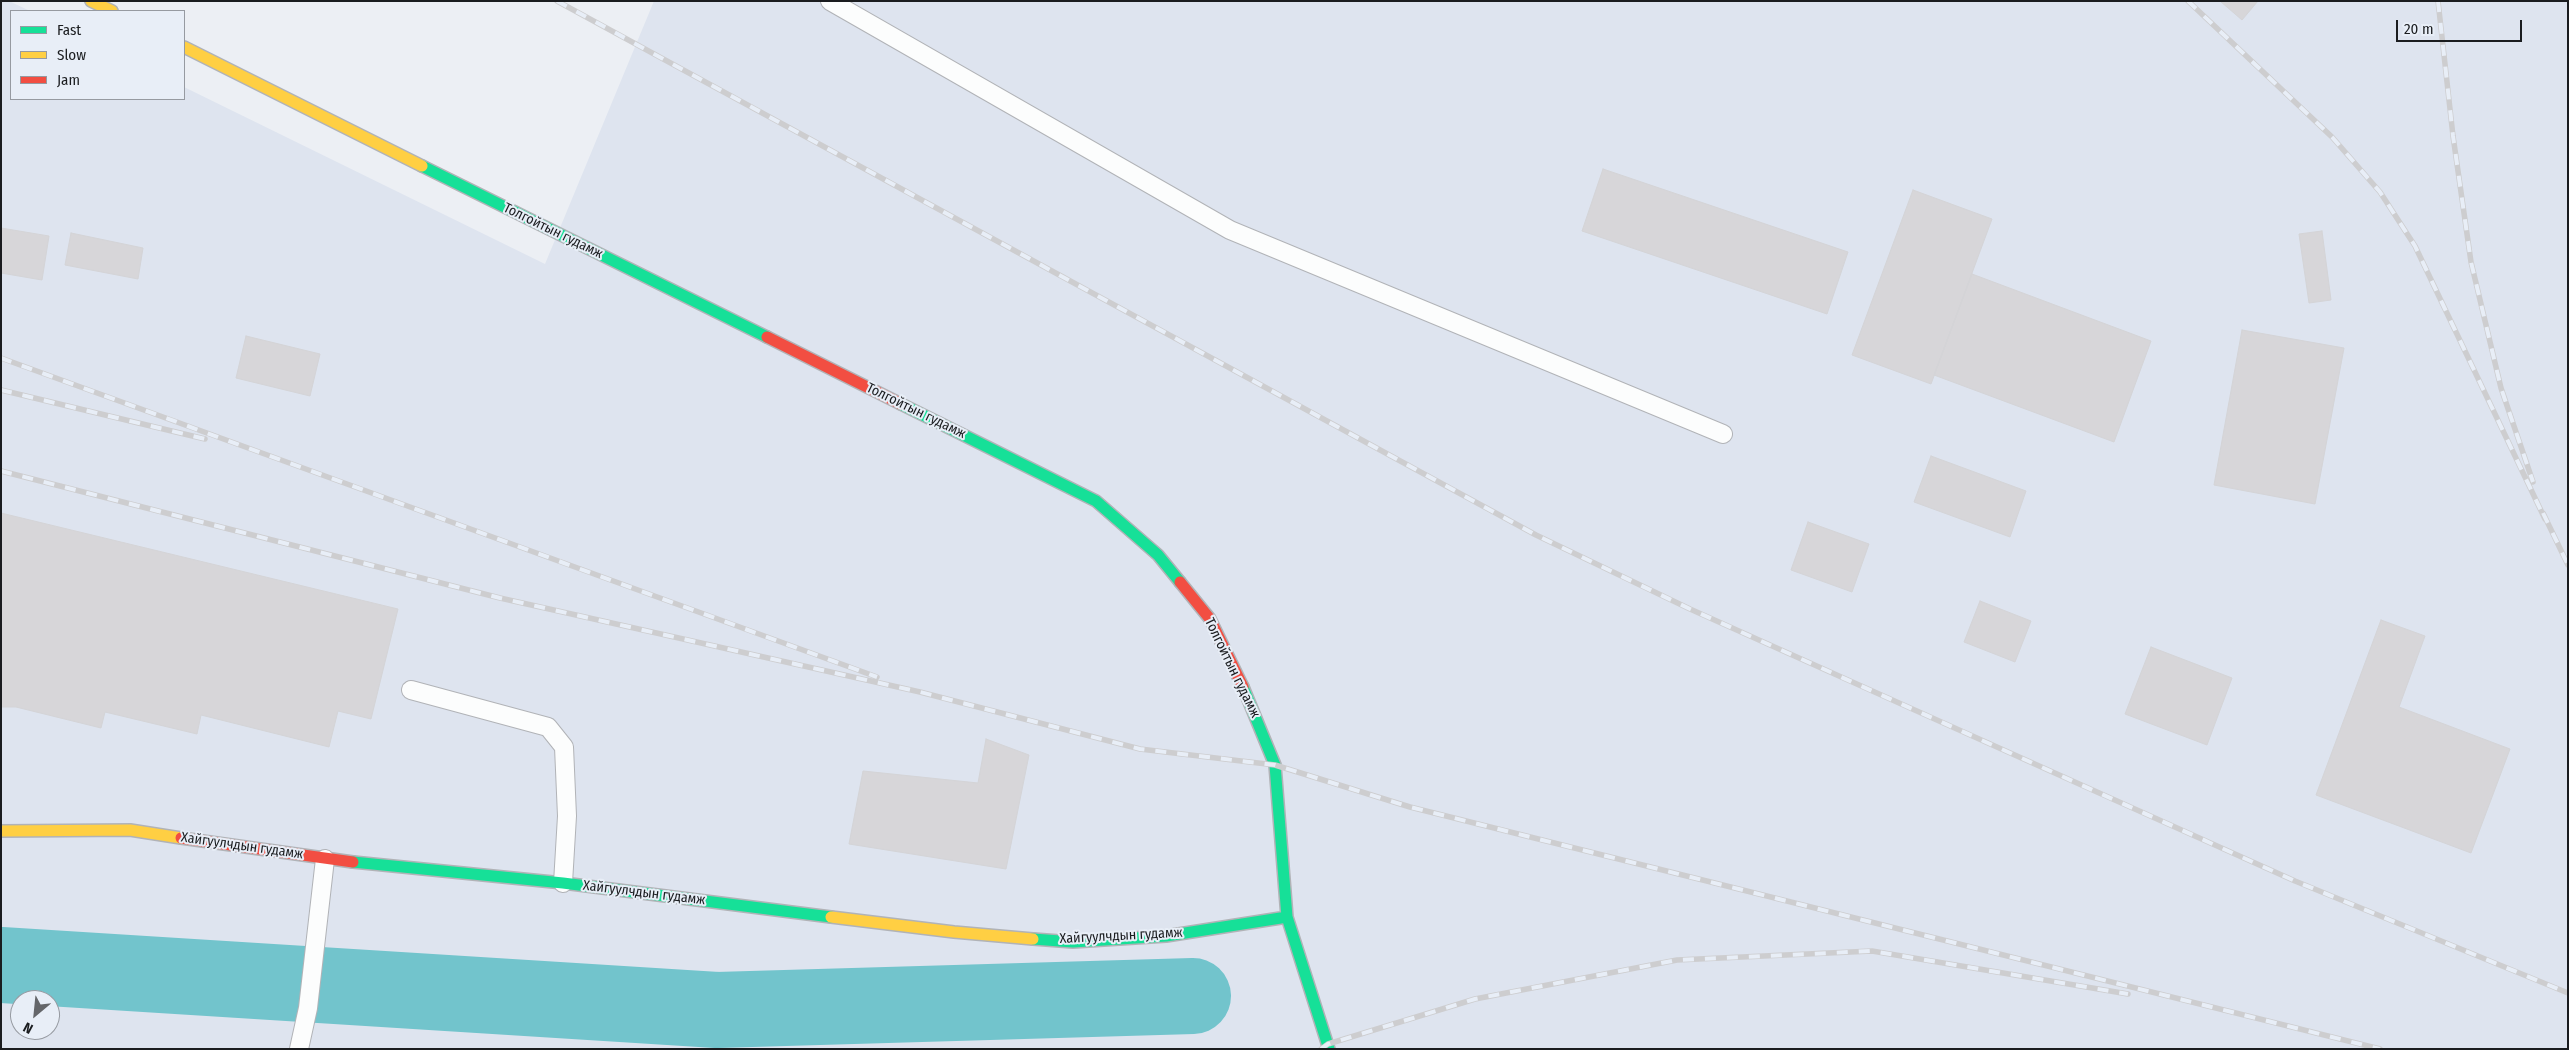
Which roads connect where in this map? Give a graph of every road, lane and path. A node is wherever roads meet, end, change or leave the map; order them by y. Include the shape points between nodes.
1 (92, 1) edge
2 (830, 1) edge
3 (110, 10) edge
4 (185, 47) edge
5 (1723, 434) dead end
6 (411, 690) dead end
7 (1, 831) edge
8 (325, 859) junction
9 (563, 883) junction
10 (1287, 917) junction
11 (300, 1049) edge
12 (1330, 1049) edge

1 - 3 main road
2 - 5 lane via 1230,230
4 - 10 main road, Толгойтын гудамж via 1096,500 1158,555 1210,619 1244,689 1276,765
6 - 9 lane via 548,727 564,747 567,816
7 - 8 main road, Хайгуулчдын гудамж via 130,830
8 - 9 main road, Хайгуулчдын гудамж
8 - 11 lane via 308,1008
9 - 10 main road, Хайгуулчдын гудамж via 944,931 1073,942 1166,936
10 - 12 main road, Толгойтын гудамж

